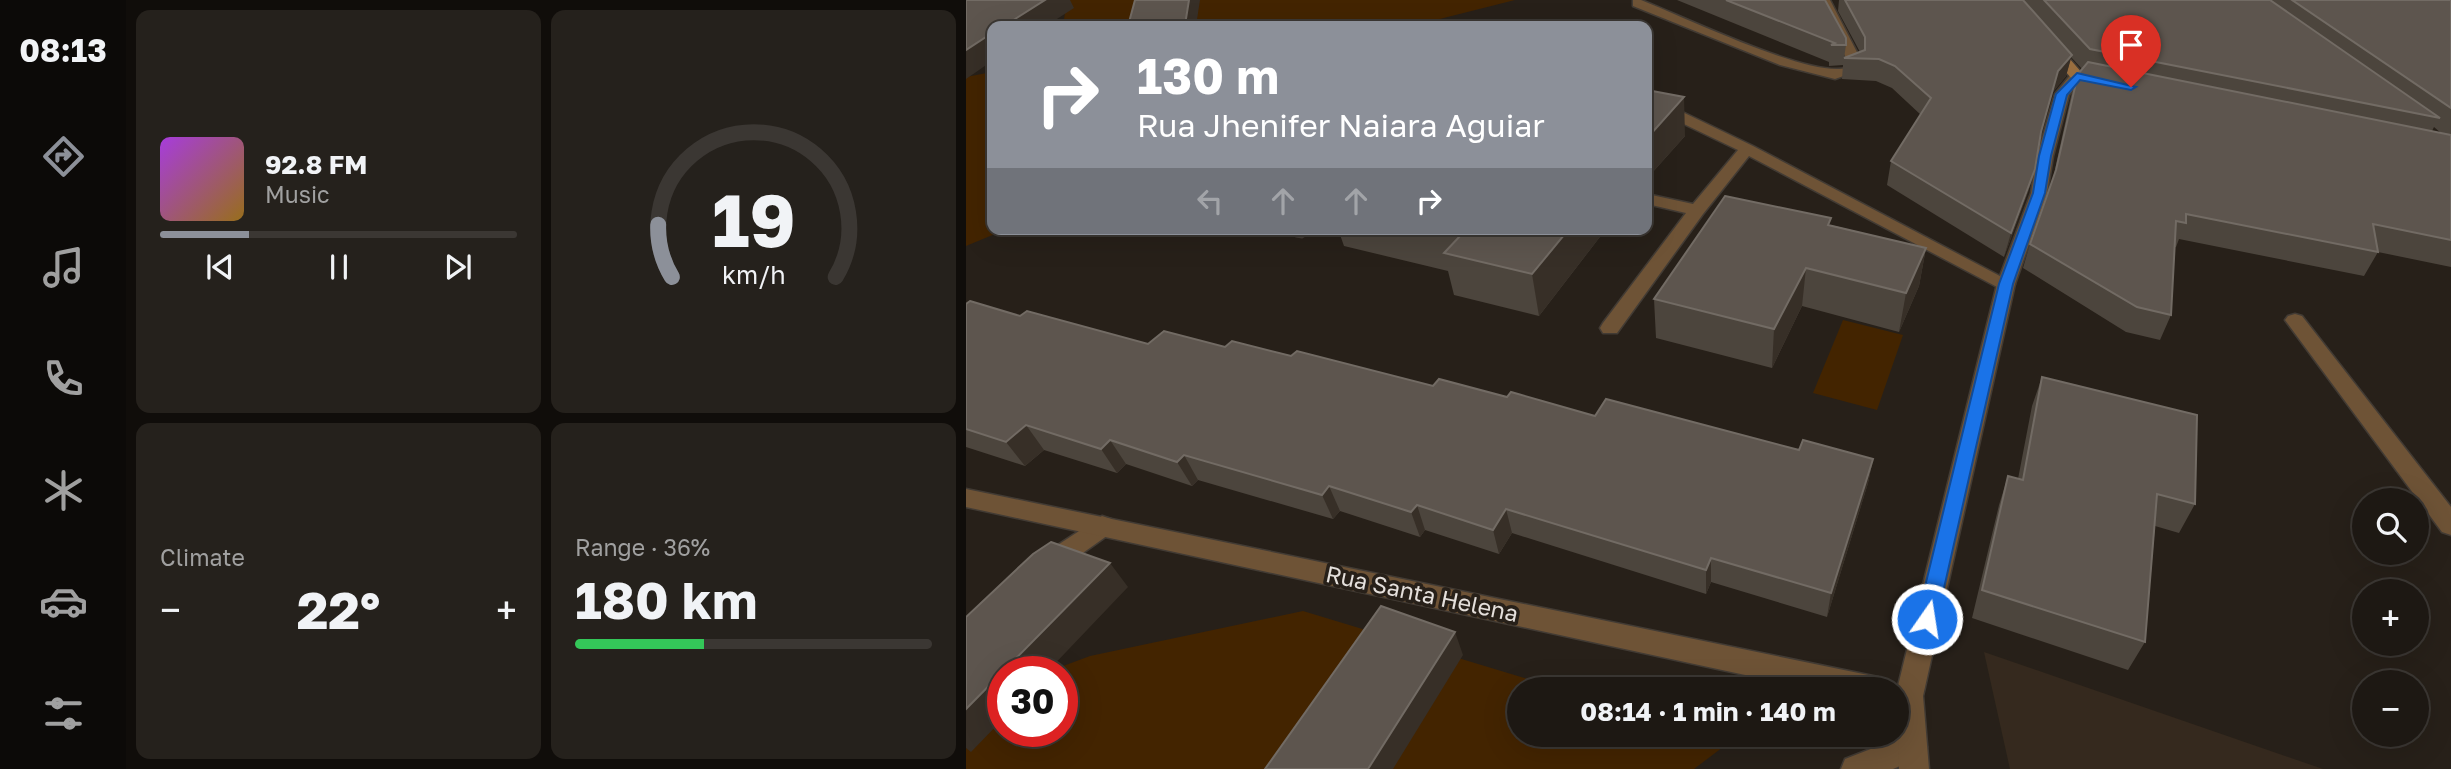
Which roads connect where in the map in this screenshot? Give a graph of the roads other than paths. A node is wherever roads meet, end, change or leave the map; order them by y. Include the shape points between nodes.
1 (1824, 0) edge
2 (1637, 3) dead end
3 (2044, 38) edge
4 (2077, 76) junction
5 (2118, 84) edge
6 (1652, 107) edge
7 (1747, 149) junction
8 (1652, 200) edge
9 (1697, 210) junction
10 (2006, 284) junction
11 (2295, 320) dead end
12 (1610, 328) dead end
13 (966, 498) edge
14 (2451, 525) edge
15 (1102, 526) junction
16 (1027, 580) edge
17 (1816, 677) edge
18 (1908, 677) edge
19 (1909, 733) edge
20 (1913, 758) edge
21 (1856, 769) edge

1 - 2 street via 1853,58 1853,70 1835,75 1785,62
3 - 4 street
4 - 5 street
4 - 10 street via 2062,94 2039,193
6 - 7 street
7 - 9 street
7 - 10 street
8 - 9 street
9 - 12 street
10 - 18 street
11 - 14 street
13 - 15 street, Rua Santa Helena
15 - 16 street
15 - 17 street, Rua Santa Helena
19 - 20 street
20 - 21 street

